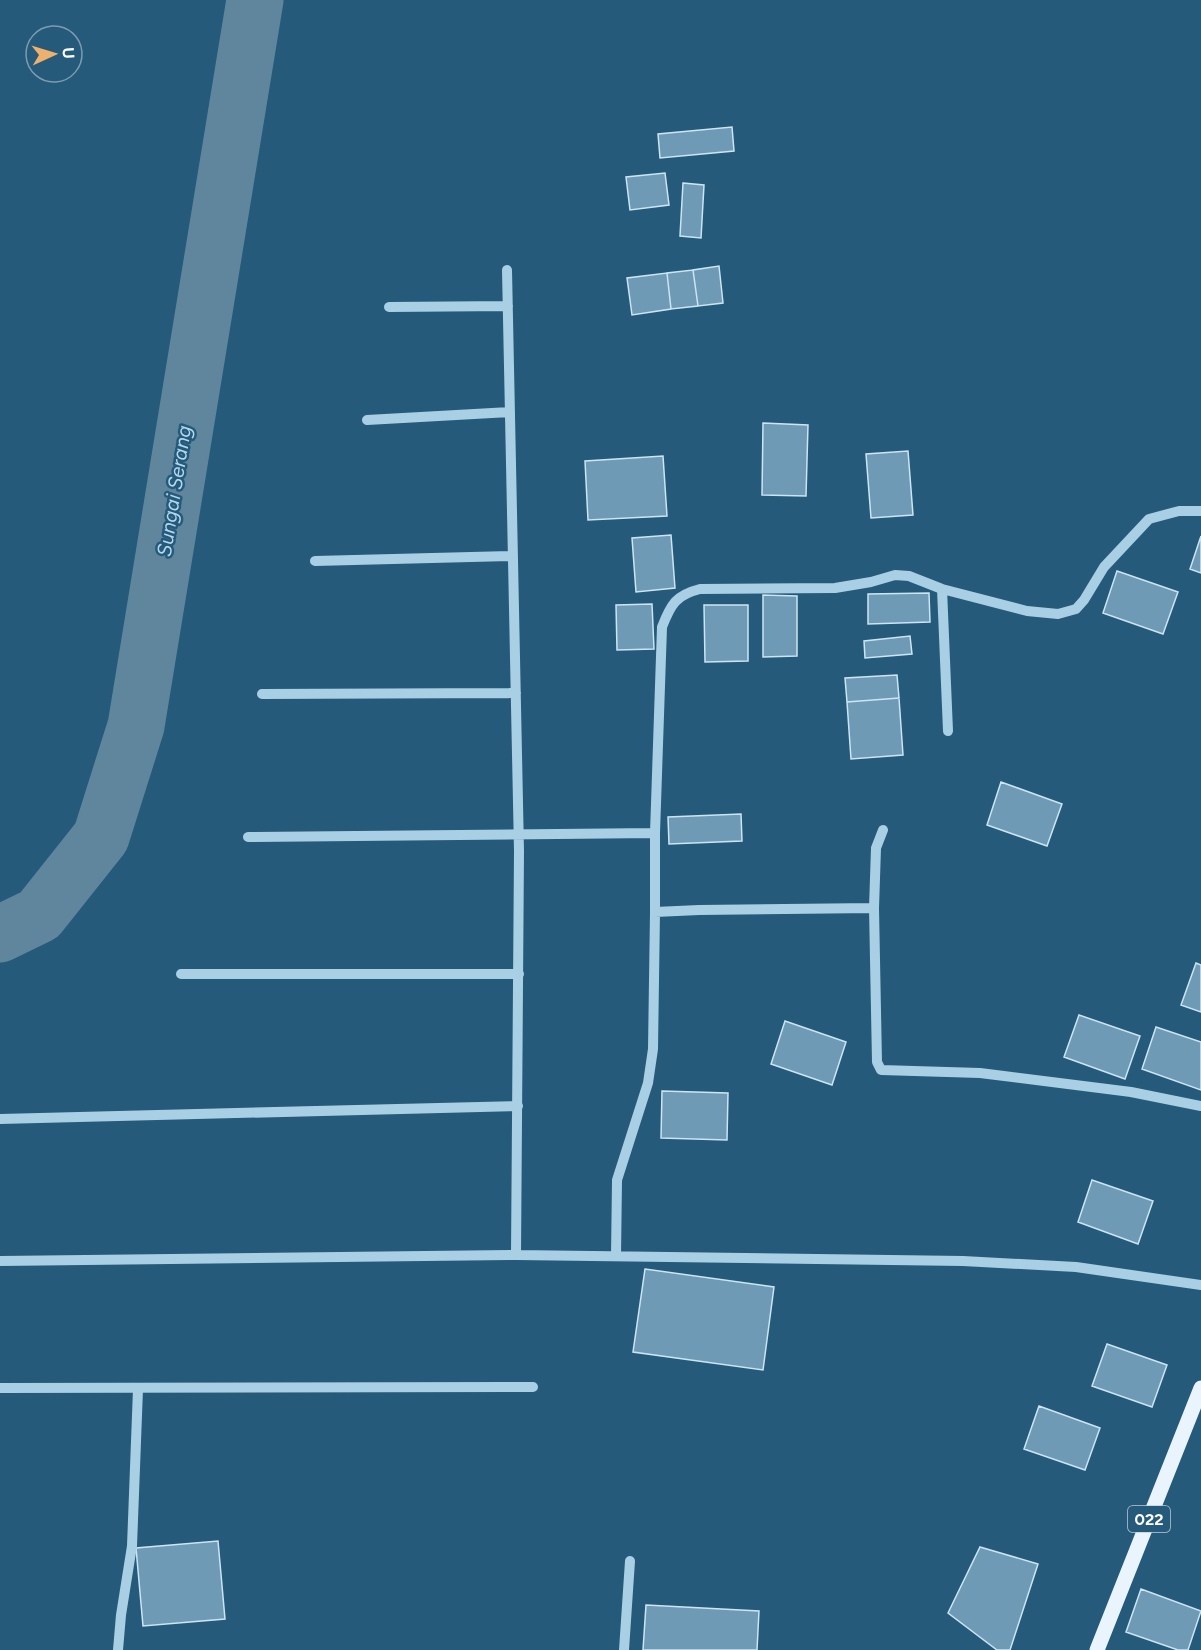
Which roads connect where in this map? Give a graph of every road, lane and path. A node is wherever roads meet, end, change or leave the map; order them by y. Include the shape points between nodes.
1 (507, 270) dead end
2 (508, 306) junction
3 (388, 307) dead end
4 (510, 412) junction
5 (367, 420) dead end
6 (1201, 511) edge
7 (513, 556) junction
8 (315, 561) dead end
9 (942, 589) junction
10 (516, 693) junction
11 (262, 694) dead end
12 (948, 731) dead end
13 (883, 830) dead end
14 (519, 833) junction
15 (655, 833) junction
16 (248, 837) dead end
17 (874, 908) junction
18 (655, 912) junction
19 (181, 974) dead end
20 (519, 974) junction
21 (518, 1106) junction
22 (1201, 1106) edge
23 (0, 1119) edge
24 (516, 1255) junction
25 (615, 1256) junction
26 (0, 1261) edge
27 (1201, 1286) edge
28 (533, 1387) dead end
29 (0, 1388) edge
30 (1201, 1388) edge
31 (138, 1389) junction
32 (630, 1561) dead end
33 (118, 1650) edge
34 (624, 1650) edge
35 (1097, 1650) edge

1 - 2 street
2 - 3 street
2 - 4 street
4 - 5 street
4 - 7 street
6 - 9 street via 1179,511 1149,519 1104,567 1076,609 1058,614 1027,611
7 - 8 street
7 - 10 street
9 - 12 street
9 - 15 street via 896,575 835,588 700,589 684,593 669,608 662,627
10 - 11 street
10 - 14 street
13 - 17 street via 876,848
14 - 15 street
14 - 16 street
14 - 20 street
15 - 18 street
17 - 18 street
17 - 22 street via 877,1062 881,1070 980,1073 1131,1092
18 - 25 street via 653,1049 648,1083 616,1180
19 - 20 street
20 - 21 street
21 - 23 street
21 - 24 street
24 - 25 street
24 - 26 street
25 - 27 street via 963,1261 1076,1267
28 - 31 street
29 - 31 street
30 - 35 main road, 022
31 - 33 street via 132,1546
32 - 34 street

